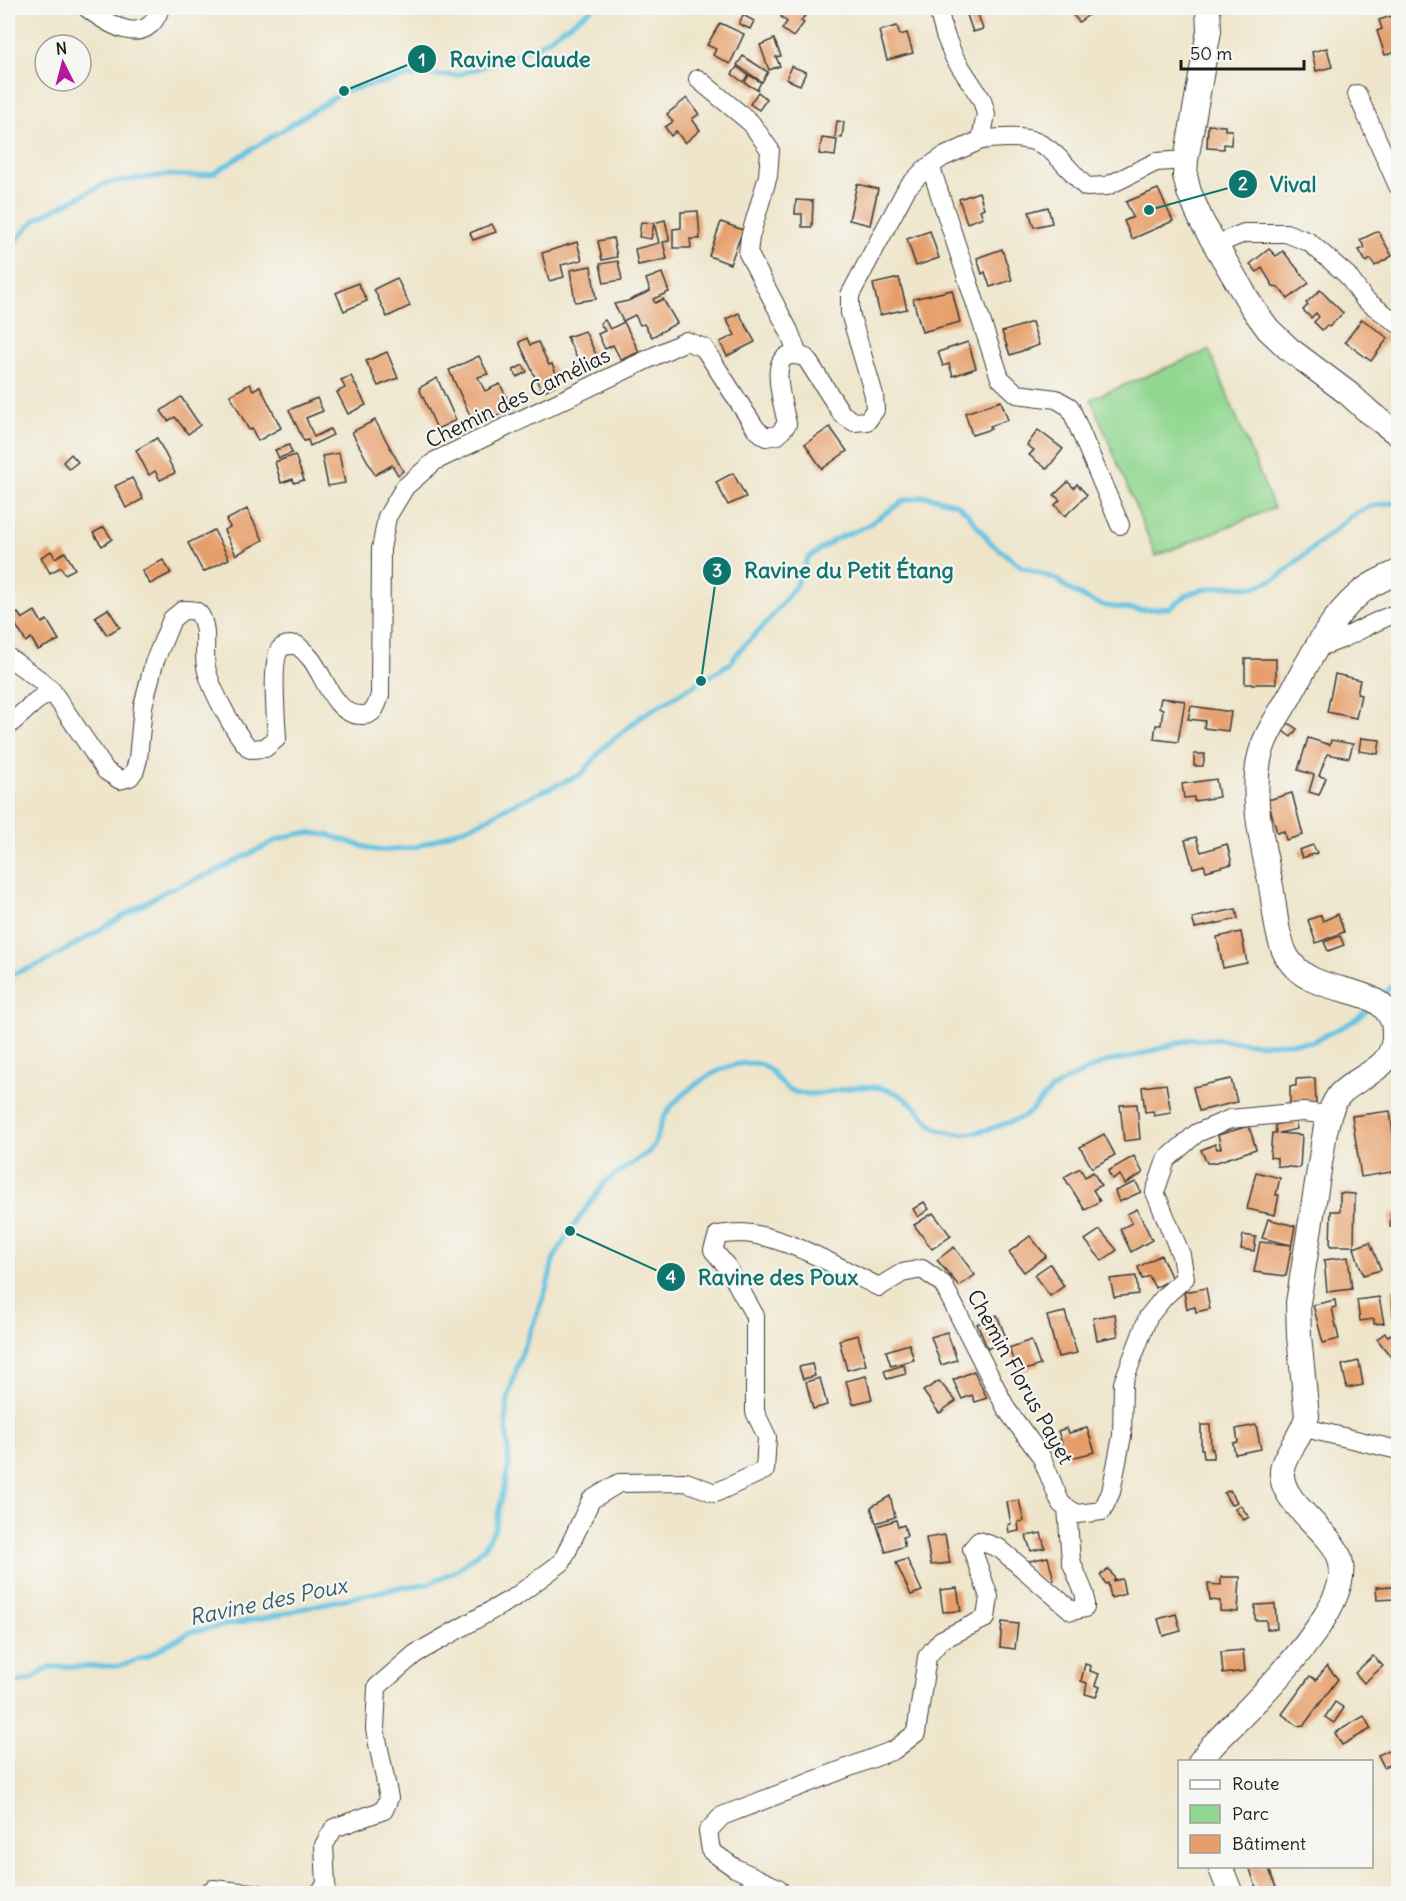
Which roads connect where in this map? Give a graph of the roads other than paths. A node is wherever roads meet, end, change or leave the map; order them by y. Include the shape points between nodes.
1 (87, 8) edge
2 (160, 8) edge
3 (942, 8) edge
4 (1208, 8) edge
5 (698, 79) dead end
6 (1358, 94) dead end
7 (981, 140) junction
8 (1186, 160) junction
9 (929, 167) junction
10 (1398, 186) edge
11 (1215, 245) junction
12 (1398, 324) edge
13 (798, 355) junction
14 (1398, 434) edge
15 (1120, 525) dead end
16 (1398, 572) edge
17 (1398, 613) edge
18 (1317, 647) junction
19 (8, 657) edge
20 (52, 692) junction
21 (8, 726) edge
22 (1329, 1115) junction
23 (1305, 1428) junction
24 (1398, 1450) edge
25 (1067, 1508) junction
26 (1201, 1760) edge
27 (1221, 1868) edge
28 (206, 1893) edge
29 (260, 1893) edge
30 (318, 1893) edge
31 (781, 1893) edge
32 (1231, 1893) edge

1 - 2 street via 105,22 132,32 146,28 157,18
3 - 7 street via 939,12 954,57 982,100 986,114
4 - 8 main road via 1209,31
5 - 13 street via 751,123 770,150 768,176 748,253
6 - 10 street
7 - 8 street via 1008,137 1048,146 1086,188 1107,186 1156,162
7 - 9 street
8 - 11 main road via 1189,192
9 - 13 street via 907,188 850,295 850,313 874,395 875,410 867,421 854,422 842,414 806,358
9 - 15 street via 1000,378 1017,394 1056,399 1070,407
11 - 12 street via 1244,233 1286,233 1309,242 1347,275 1364,299
11 - 14 main road via 1268,329
13 - 20 street, Chemin des Camélias via 783,360 777,370 787,424 778,435 766,437 756,429 704,348 686,341 435,461 405,486 387,517 381,549 380,695 368,715 354,716 341,707 311,658 297,645 287,645 279,650 275,662 277,738 265,748 250,749 240,740 206,668 205,629 194,610 183,610 172,619 154,663 143,706 138,759 130,777 120,780 106,771
16 - 18 main road via 1360,593
17 - 18 street via 1346,639
18 - 22 main road via 1265,739 1259,760 1259,823 1280,936 1287,956 1299,972 1328,987 1375,1001 1392,1020 1394,1035 1392,1052 1384,1062 1340,1095
19 - 20 street
20 - 21 street
22 - 23 main road via 1299,1303 1307,1404
22 - 25 street via 1303,1112 1230,1119 1197,1133 1166,1160 1155,1192 1182,1255 1185,1278 1148,1317 1123,1383 1122,1436 1111,1492 1102,1511 1077,1514
23 - 24 street
23 - 26 main road via 1283,1466 1284,1484 1292,1500 1341,1560 1338,1591 1304,1649
25 - 30 street, Chemin Florus Payet via 1061,1504 1041,1456 1007,1410 943,1284 922,1269 902,1274 879,1287 769,1238 741,1233 718,1235 713,1250 728,1268 754,1316 755,1412 767,1437 765,1470 715,1494 687,1482 619,1483 591,1500 562,1562 515,1597 415,1654 377,1687 375,1729 389,1798 384,1810 334,1828 324,1845 326,1885
25 - 31 street via 1071,1561 1085,1595 1085,1608 1072,1611 999,1548 979,1541 972,1549 989,1597 986,1618 941,1640 927,1657 916,1733 894,1750 722,1816 708,1831 711,1851
27 - 32 main road
28 - 29 street via 213,1889

